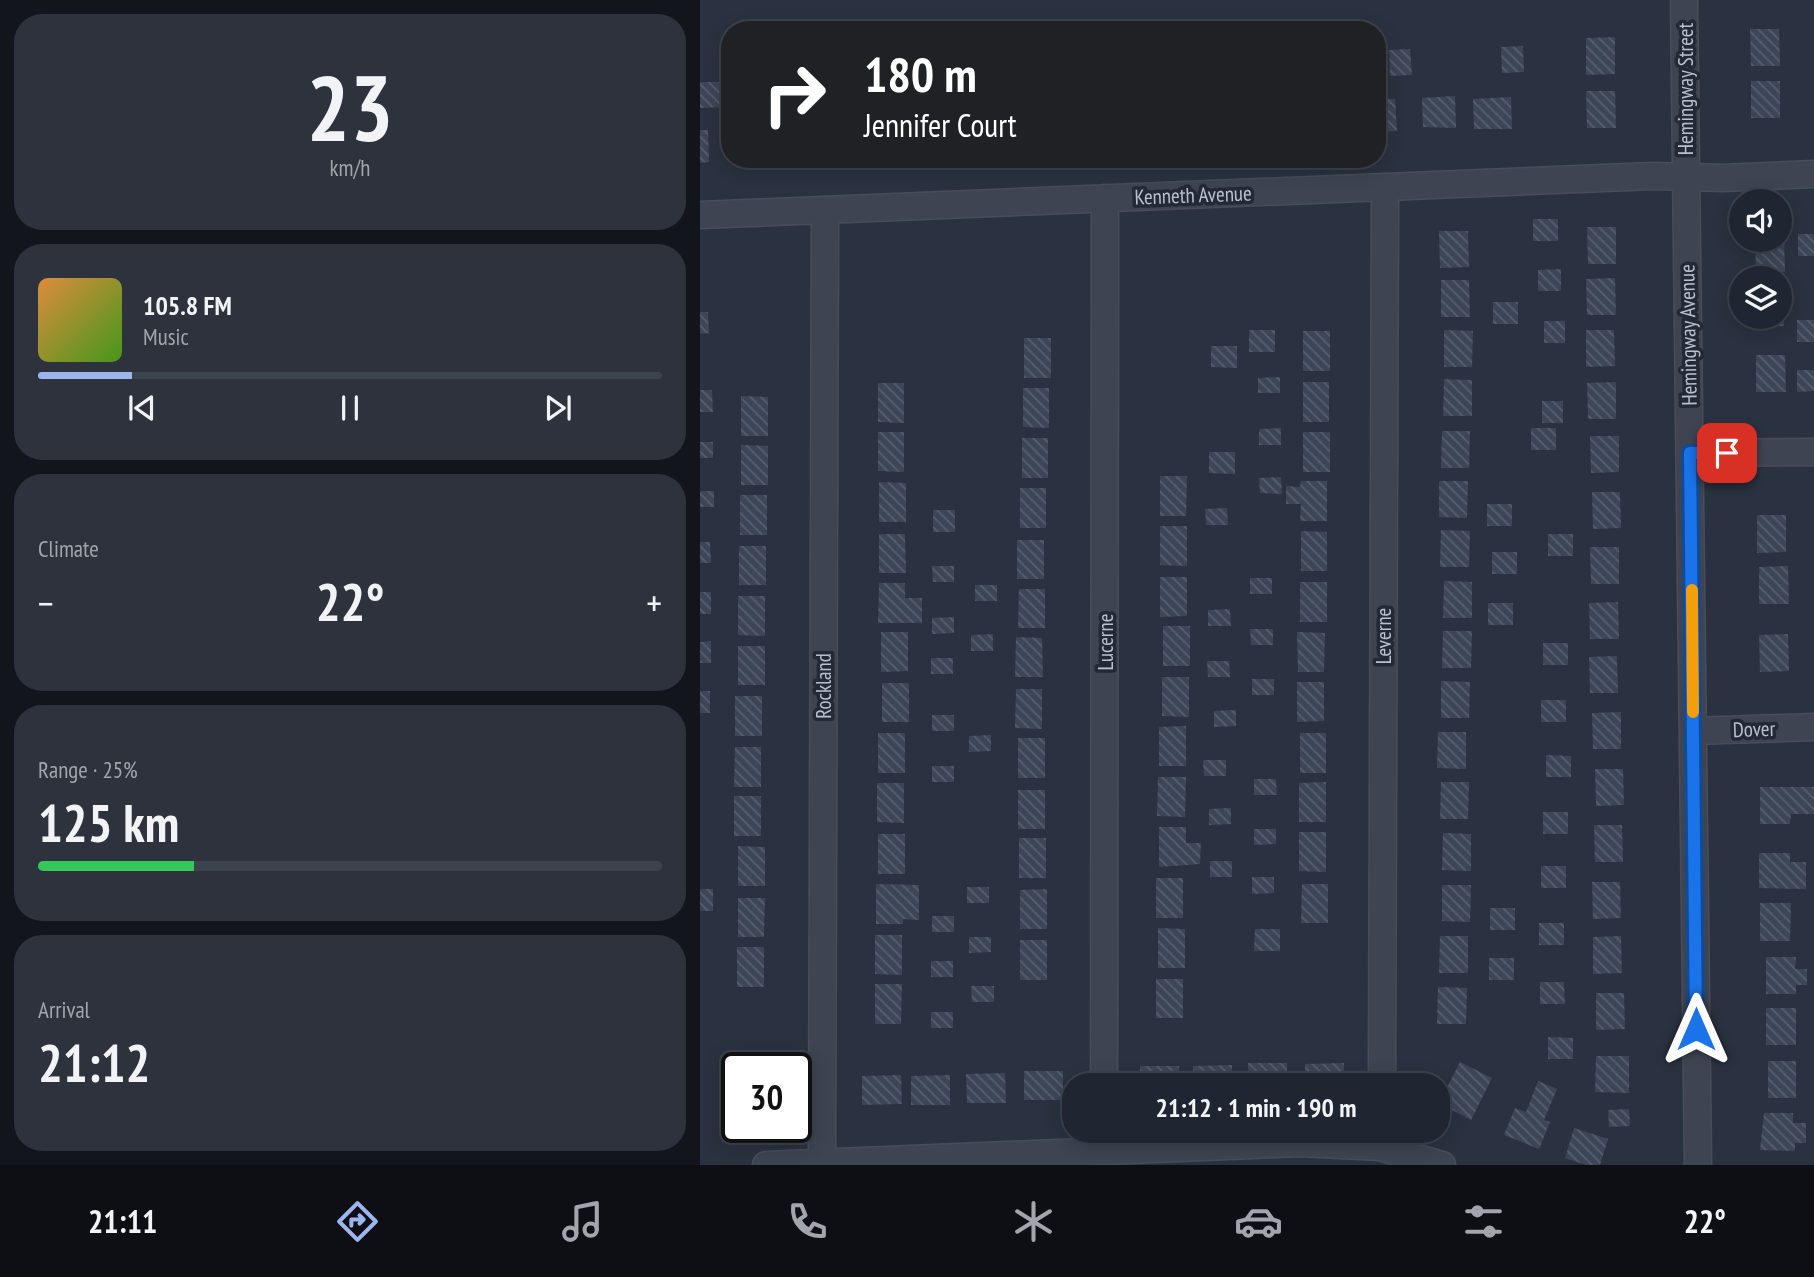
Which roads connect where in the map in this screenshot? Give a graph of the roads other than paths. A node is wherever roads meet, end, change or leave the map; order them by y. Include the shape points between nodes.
1 (1684, 0) edge
2 (1814, 174) edge
3 (1685, 177) junction
4 (1385, 187) junction
5 (1105, 198) junction
6 (825, 210) junction
7 (700, 215) edge
8 (1814, 452) edge
9 (1690, 453) junction
10 (1814, 727) edge
11 (1693, 731) junction
12 (1104, 1073) edge
13 (1382, 1073) edge
14 (1078, 1143) edge
15 (1390, 1143) edge
16 (822, 1163) junction
17 (766, 1165) edge
18 (1442, 1165) edge
19 (1698, 1165) edge

1 - 3 street, Hemingway Street
2 - 3 street, Kenneth Avenue
3 - 4 street, Kenneth Avenue
3 - 9 street, Hemingway Avenue
4 - 5 street, Kenneth Avenue
4 - 13 street, Leverne
5 - 6 street, Kenneth Avenue
5 - 12 street, Lucerne
6 - 7 street, Kenneth Avenue
6 - 16 street, Rockland
8 - 9 street
9 - 11 street, Hemingway Avenue
10 - 11 street, Dover
11 - 19 street, Hemingway Avenue
14 - 16 street
15 - 18 street
16 - 17 street

